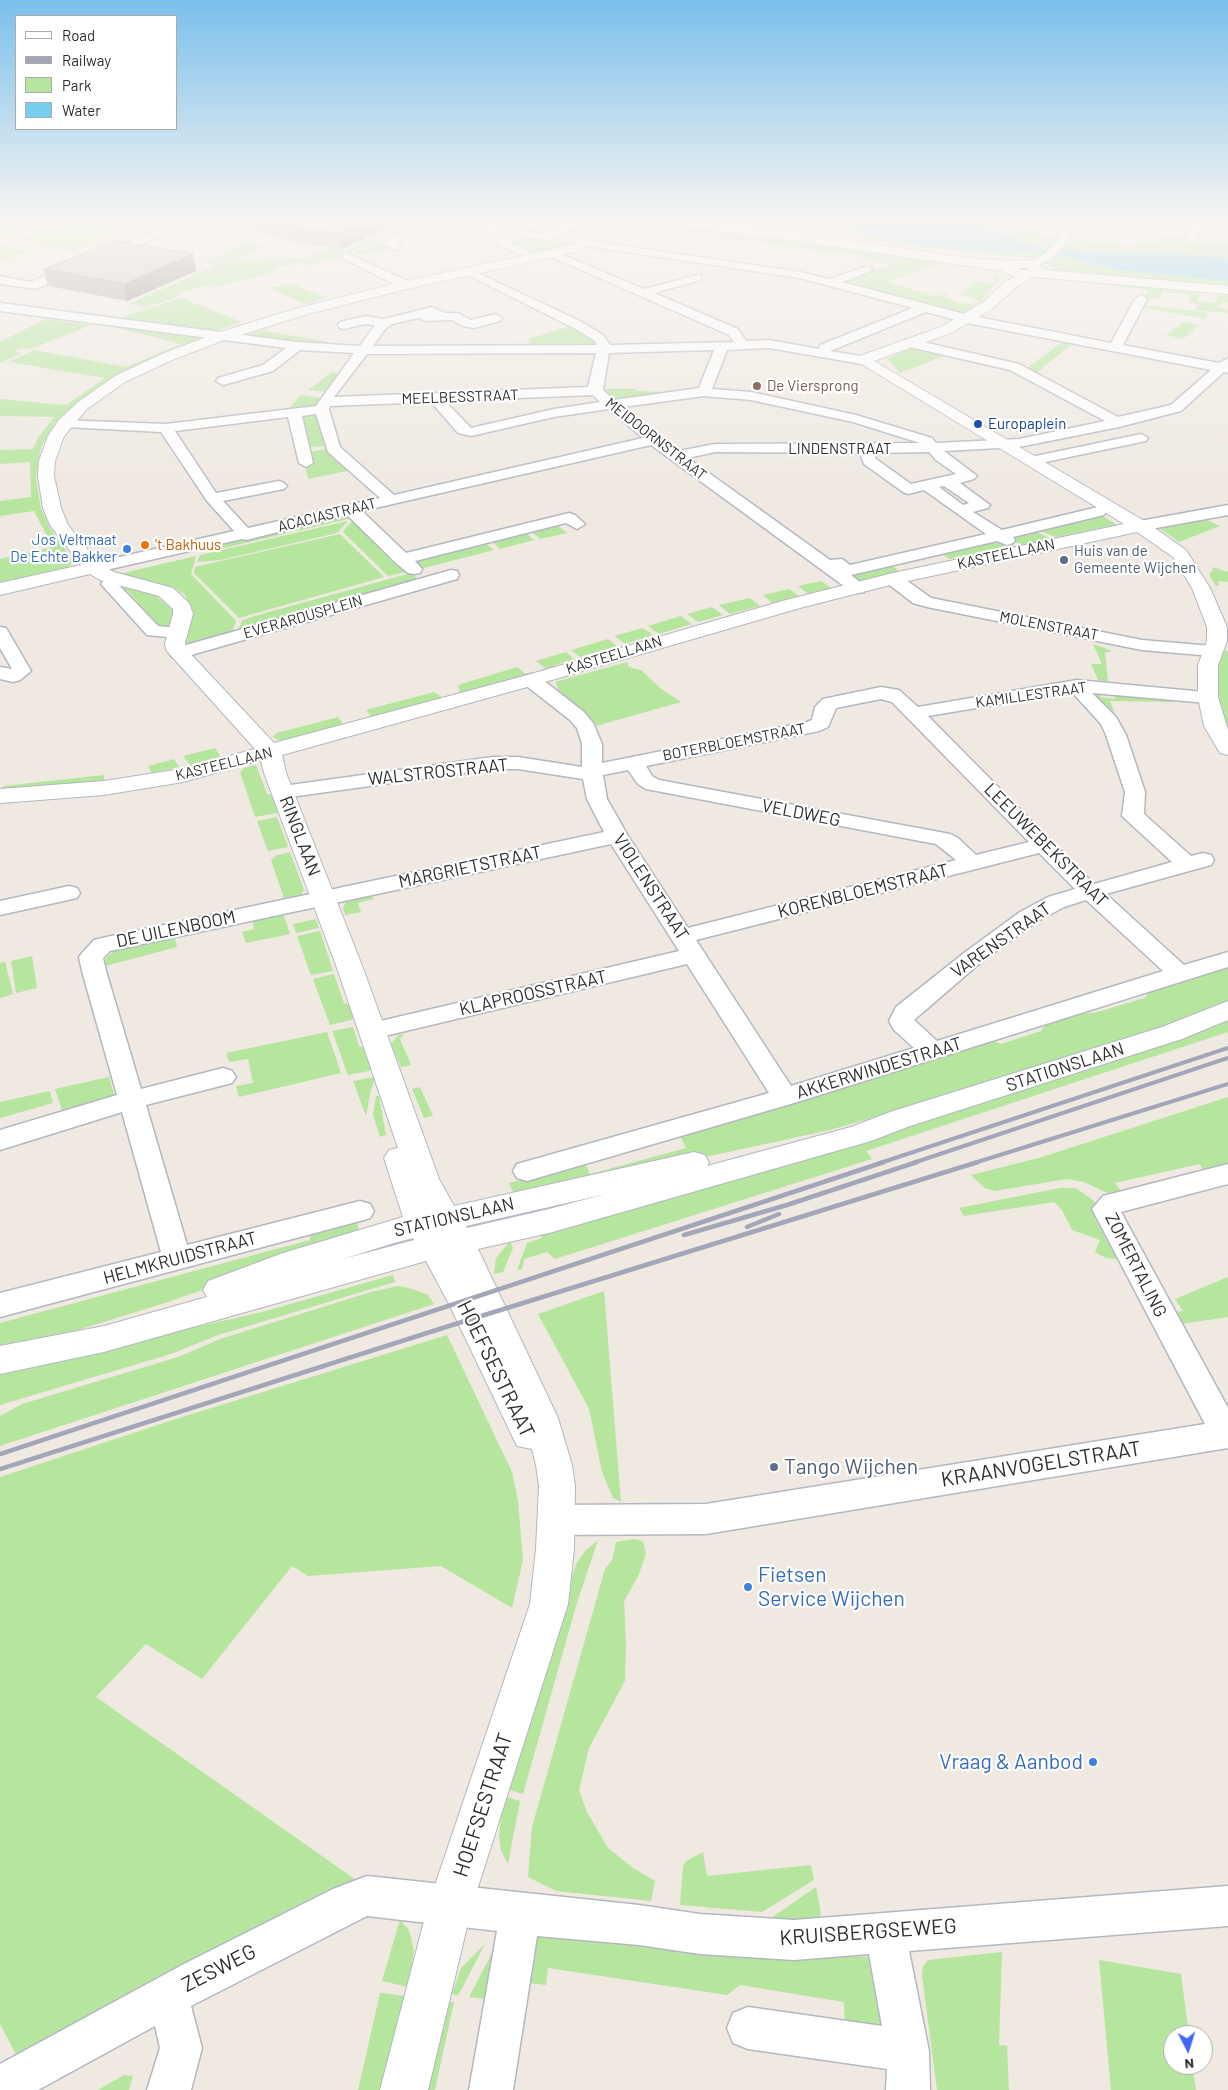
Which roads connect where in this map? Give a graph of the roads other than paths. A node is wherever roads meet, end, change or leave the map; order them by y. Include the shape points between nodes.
1 (55, 315) edge
2 (292, 315) edge
3 (416, 315) edge
4 (450, 315) edge
5 (555, 315) edge
6 (693, 315) edge
7 (908, 315) edge
8 (947, 315) edge
9 (974, 315) edge
10 (1133, 315) edge
11 (496, 318) dead end
12 (967, 319) junction
13 (386, 323) junction
14 (344, 325) dead end
15 (219, 337) junction
16 (910, 343) junction
17 (742, 345) junction
18 (297, 346) junction
19 (722, 346) junction
20 (825, 348) dead end
21 (1115, 348) junction
22 (603, 349) junction
23 (366, 350) junction
24 (862, 360) junction
25 (1226, 367) edge
26 (268, 368) junction
27 (284, 371) dead end
28 (223, 382) dead end
29 (636, 390) dead end
30 (596, 391) junction
31 (704, 392) junction
32 (676, 394) junction
33 (435, 398) junction
34 (610, 404) junction
35 (323, 406) junction
36 (294, 412) junction
37 (65, 423) junction
38 (1119, 423) junction
39 (166, 428) junction
40 (1141, 438) dead end
41 (654, 440) junction
42 (1004, 445) junction
43 (331, 446) junction
44 (934, 448) junction
45 (866, 449) junction
46 (678, 456) junction
47 (1031, 461) junction
48 (947, 481) junction
49 (927, 485) junction
50 (279, 486) dead end
51 (212, 498) junction
52 (390, 500) junction
53 (350, 510) junction
54 (960, 510) junction
55 (1228, 510) edge
56 (1098, 512) dead end
57 (577, 524) dead end
58 (1140, 526) junction
59 (246, 535) junction
60 (999, 535) junction
61 (1023, 550) junction
62 (402, 558) junction
63 (836, 564) dead end
64 (93, 568) junction
65 (451, 574) dead end
66 (114, 578) junction
67 (892, 579) junction
68 (427, 581) junction
69 (858, 588) junction
70 (0, 589) edge
71 (1, 636) edge
72 (178, 643) junction
73 (1212, 651) junction
74 (0, 673) edge
75 (531, 680) junction
76 (1077, 686) junction
77 (1208, 697) junction
78 (914, 713) junction
79 (1228, 748) edge
80 (271, 752) junction
81 (633, 762) junction
82 (592, 770) junction
83 (283, 792) junction
84 (0, 796) edge
85 (617, 836) junction
86 (1044, 845) junction
87 (972, 863) junction
88 (1090, 892) junction
89 (69, 893) dead end
90 (324, 898) junction
91 (0, 908) edge
92 (689, 946) junction
93 (1228, 959) edge
94 (1181, 975) junction
95 (1228, 1010) edge
96 (372, 1031) junction
97 (932, 1051) junction
98 (222, 1077) dead end
99 (785, 1097) junction
100 (131, 1100) junction
101 (900, 1119) junction
102 (0, 1140) edge
103 (527, 1171) dead end
104 (1228, 1174) edge
105 (360, 1212) dead end
106 (512, 1230) junction
107 (439, 1233) junction
108 (177, 1259) junction
109 (335, 1274) junction
110 (468, 1286) junction
111 (0, 1305) edge
112 (10, 1359) edge
113 (1227, 1434) edge
114 (555, 1520) junction
115 (450, 1906) junction
116 (1228, 1906) edge
117 (520, 1914) junction
118 (885, 1932) junction
119 (168, 1995) junction
120 (748, 2028) dead end
121 (908, 2070) edge
122 (0, 2087) edge
123 (170, 2090) edge
124 (404, 2090) edge
125 (491, 2090) edge

1 - 15 street
2 - 15 street
3 - 13 street
4 - 11 street via 467,323
5 - 22 street via 592,333 604,345
6 - 17 street via 734,332
7 - 20 street
8 - 12 street
9 - 12 street
10 - 21 street
12 - 16 street
12 - 21 street
13 - 14 street via 364,320
13 - 23 street
15 - 18 street
15 - 37 street via 120,379 88,401
16 - 24 street
16 - 38 street via 1014,367
17 - 19 street
17 - 24 street via 769,344
18 - 23 street
18 - 26 street
19 - 22 street
19 - 31 street
21 - 25 street
22 - 23 street
22 - 30 street, MEIDOORNSTRAAT
23 - 35 street
24 - 42 street
25 - 38 street via 1176,408
26 - 27 street
26 - 28 street
29 - 32 street via 672,391
30 - 33 street, MEELBESSTRAAT
30 - 34 street, MEIDOORNSTRAAT
31 - 32 street
31 - 44 street via 751,396 856,420 927,441
32 - 34 street
33 - 34 street via 463,430 471,432
33 - 35 street, MEELBESSTRAAT
34 - 41 street, MEIDOORNSTRAAT
35 - 36 street, MEELBESSTRAAT
35 - 43 street
36 - 39 street, MEELBESSTRAAT
36 - 43 street via 305,456
37 - 39 street, MEELBESSTRAAT
37 - 64 street via 56,436 47,461 48,494 59,525
38 - 42 street
39 - 51 street
40 - 47 street
41 - 46 street, MEIDOORNSTRAAT
41 - 52 street, ACACIASTRAAT
42 - 44 street, LINDENSTRAAT
42 - 47 street
43 - 52 street
44 - 45 street, LINDENSTRAAT
44 - 48 street via 941,457 969,476
45 - 46 street, LINDENSTRAAT via 715,448
45 - 49 street via 869,461 908,489
46 - 69 street, MEIDOORNSTRAAT
47 - 58 street
48 - 49 street
48 - 54 street via 982,505
49 - 54 street
50 - 51 street
51 - 59 street
52 - 53 street, ACACIASTRAAT
53 - 59 street, ACACIASTRAAT
53 - 62 street
54 - 60 street
55 - 58 street, KASTEELLAAN
56 - 60 street
57 - 62 street via 569,518
58 - 61 street, KASTEELLAAN
58 - 73 street via 1176,550 1189,565 1217,627 1218,636
59 - 64 street, ACACIASTRAAT
60 - 61 street
60 - 63 street via 847,571
61 - 67 street, KASTEELLAAN
62 - 68 street
64 - 66 street
64 - 70 street, ACACIASTRAAT
65 - 68 street, EVERARDUSPLEIN
66 - 72 street via 109,584 153,631
66 - 72 street via 157,588 170,595 183,610
67 - 69 street, KASTEELLAAN
67 - 73 street, MOLENSTRAAT via 928,602 1149,646
68 - 72 street, EVERARDUSPLEIN
69 - 75 street, KASTEELLAAN via 695,630
71 - 74 street via 22,671 13,676
72 - 80 street
73 - 77 street via 1208,665
75 - 80 street, KASTEELLAAN
75 - 82 street, VIOLENSTRAAT via 577,716 586,727 592,744
76 - 77 street, KAMILLESTRAAT
76 - 78 street, KAMILLESTRAAT
76 - 88 street, VARENSTRAAT via 1109,721 1116,734 1135,792 1133,816 1195,862
77 - 79 street via 1215,726
78 - 81 street, BOTERBLOEMSTRAAT via 896,696 875,694 830,703 824,707 821,723 812,727
78 - 86 street, LEEUWEBEKSTRAAT
80 - 83 street, RINGLAAN
80 - 84 street, KASTEELLAAN via 144,783
81 - 82 street, BOTERBLOEMSTRAAT
81 - 87 street, VELDWEG via 645,780 654,785 942,839
82 - 83 street, WALSTROSTRAAT via 581,773 518,763 476,764
82 - 85 street, VIOLENSTRAAT via 597,799
83 - 90 street, RINGLAAN
85 - 90 street, MARGRIETSTRAAT
85 - 92 street, VIOLENSTRAAT
86 - 87 street, KORENBLOEMSTRAAT
86 - 88 street, LEEUWEBEKSTRAAT
87 - 92 street, KORENBLOEMSTRAAT
88 - 94 street, LEEUWEBEKSTRAAT
88 - 97 street, VARENSTRAAT via 1056,902 1028,917 905,1013 901,1021 903,1024
89 - 91 street
90 - 96 street, RINGLAAN
90 - 100 street, DE UILENBOOM via 102,945 91,957
92 - 96 street, KLAPROOSSTRAAT
92 - 99 street, VIOLENSTRAAT
93 - 94 street, AKKERWINDESTRAAT
94 - 97 street, AKKERWINDESTRAAT
95 - 101 street, STATIONSLAAN via 1172,1033
96 - 107 street, RINGLAAN via 384,1068 383,1090 393,1138
97 - 99 street, AKKERWINDESTRAAT
98 - 100 street
99 - 103 street, AKKERWINDESTRAAT
100 - 102 street
100 - 108 street, DE UILENBOOM
101 - 106 street, STATIONSLAAN via 821,1146
101 - 107 street, STATIONSLAAN
104 - 113 street, ZOMERTALING via 1108,1205 1106,1212
105 - 108 street, HELMKRUIDSTRAAT
106 - 107 street, STATIONSLAAN
106 - 110 street via 498,1240
107 - 109 street, STATIONSLAAN
107 - 110 street, HOEFSESTRAAT
107 - 112 street, STATIONSLAAN via 347,1245 131,1321
108 - 111 street, HELMKRUIDSTRAAT
109 - 110 street via 366,1276 396,1269 424,1269
109 - 112 street, STATIONSLAAN via 104,1339
110 - 114 street, HOEFSESTRAAT via 541,1418 557,1486
113 - 114 street, KRAANVOGELSTRAAT via 706,1519
114 - 115 street, HOEFSESTRAAT via 549,1604
115 - 117 street, KRUISBERGSEWEG
115 - 119 street, ZESWEG via 377,1896 356,1899
115 - 124 street, HOEFSESTRAAT
116 - 118 street, KRUISBERGSEWEG
117 - 118 street, KRUISBERGSEWEG via 700,1934 794,1940
117 - 125 street
118 - 121 street
119 - 122 street, ZESWEG
119 - 123 street via 181,2048
120 - 121 street

